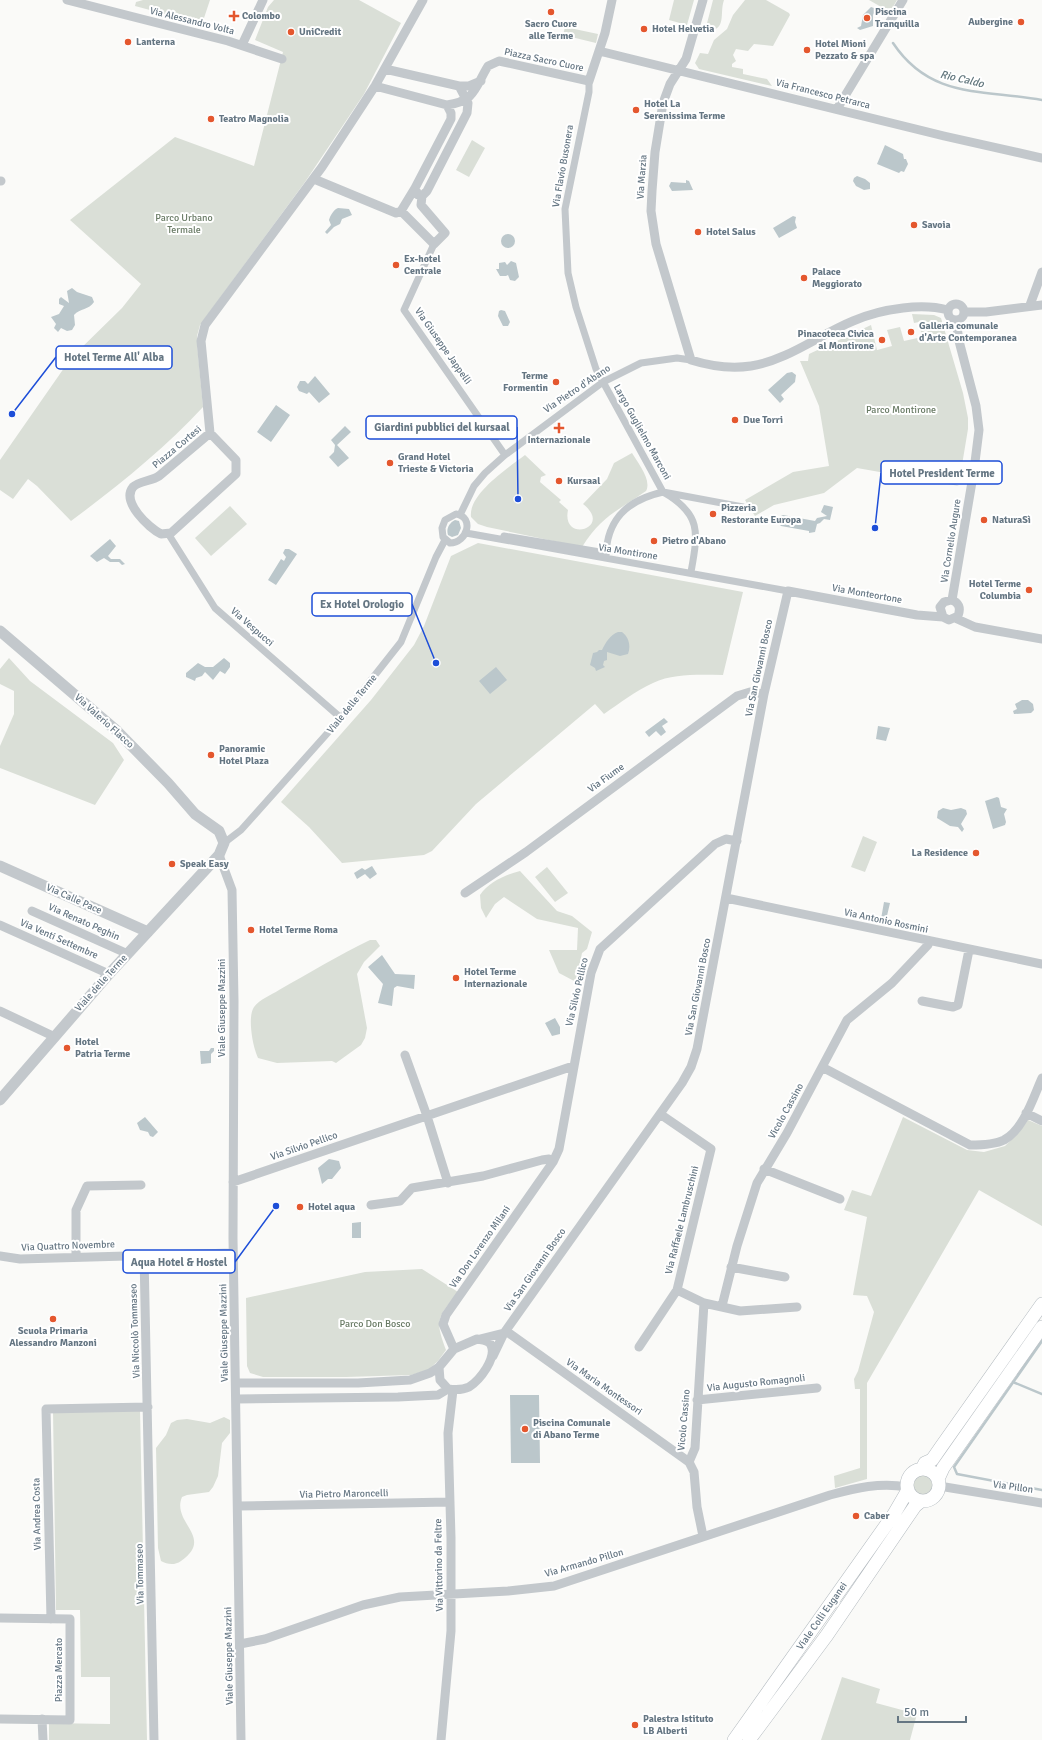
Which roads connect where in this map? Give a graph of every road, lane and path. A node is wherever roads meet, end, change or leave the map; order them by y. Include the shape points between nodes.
1 (66, 0) edge
2 (263, 0) edge
3 (423, 0) edge
4 (612, 0) edge
5 (704, 0) edge
6 (903, 0) edge
7 (242, 45) junction
8 (599, 51) junction
9 (282, 59) dead end
10 (385, 69) junction
11 (681, 70) junction
12 (481, 81) junction
13 (589, 81) junction
14 (375, 86) junction
15 (460, 86) junction
16 (466, 100) junction
17 (447, 105) junction
18 (837, 109) junction
19 (1042, 158) edge
20 (314, 179) junction
21 (414, 188) junction
22 (422, 196) junction
23 (401, 211) junction
24 (434, 244) junction
25 (1042, 272) edge
26 (1030, 305) junction
27 (1042, 305) edge
28 (948, 310) junction
29 (964, 312) junction
30 (956, 320) junction
31 (691, 360) junction
32 (603, 382) junction
33 (210, 432) junction
34 (505, 455) junction
35 (663, 492) junction
36 (743, 507) dead end
37 (460, 515) junction
38 (466, 531) junction
39 (168, 534) junction
40 (445, 540) junction
41 (606, 555) junction
42 (691, 572) junction
43 (788, 591) junction
44 (952, 600) junction
45 (942, 617) junction
46 (955, 618) junction
47 (0, 631) edge
48 (1042, 639) edge
49 (764, 694) junction
50 (341, 718) junction
51 (737, 841) junction
52 (224, 843) junction
53 (219, 855) junction
54 (0, 866) edge
55 (465, 893) dead end
56 (726, 898) junction
57 (32, 911) dead end
58 (0, 925) edge
59 (148, 932) junction
60 (929, 941) junction
61 (969, 950) junction
62 (128, 954) junction
63 (1042, 964) edge
64 (109, 974) junction
65 (922, 1001) dead end
66 (0, 1011) edge
67 (54, 1036) junction
68 (405, 1055) dead end
69 (573, 1066) junction
70 (822, 1067) junction
71 (1042, 1078) edge
72 (0, 1100) edge
73 (1026, 1113) junction
74 (660, 1114) junction
75 (427, 1116) junction
76 (1042, 1121) edge
77 (553, 1162) junction
78 (764, 1169) junction
79 (233, 1182) junction
80 (448, 1183) junction
81 (141, 1185) dead end
82 (840, 1199) dead end
83 (371, 1205) dead end
84 (233, 1253) junction
85 (144, 1255) junction
86 (0, 1256) edge
87 (76, 1257) junction
88 (732, 1267) junction
89 (785, 1277) dead end
90 (677, 1290) junction
91 (704, 1302) junction
92 (1042, 1304) edge
93 (722, 1306) junction
94 (797, 1307) dead end
95 (1042, 1327) edge
96 (505, 1332) junction
97 (477, 1339) junction
98 (638, 1347) dead end
99 (454, 1349) junction
100 (492, 1357) junction
101 (439, 1367) junction
102 (236, 1383) junction
103 (817, 1388) dead end
104 (451, 1389) junction
105 (237, 1399) junction
106 (697, 1400) junction
107 (148, 1407) junction
108 (689, 1462) junction
109 (922, 1469) junction
110 (938, 1483) junction
111 (907, 1488) junction
112 (921, 1501) junction
113 (449, 1502) junction
114 (1042, 1502) edge
115 (239, 1506) junction
116 (703, 1536) junction
117 (451, 1594) junction
118 (0, 1618) edge
119 (51, 1619) junction
120 (240, 1644) junction
121 (0, 1719) edge
122 (42, 1719) junction
123 (43, 1740) edge
124 (154, 1740) edge
125 (242, 1740) edge
126 (441, 1740) edge
127 (734, 1740) edge
128 (749, 1740) edge

1 - 7 street, Via Alessandro Volta
2 - 7 street, Via Alessandro Volta
3 - 10 street
4 - 8 street, Via Flavio Busonera
5 - 11 street, Via Marzia via 690,50
6 - 18 street
7 - 9 street
8 - 11 street, Via Francesco Petrarca
8 - 13 street, Via Flavio Busonera
10 - 14 street
10 - 15 street
11 - 18 street, Via Francesco Petrarca
11 - 31 street, Via Marzia via 670,84 663,104 655,152 651,211 660,261
12 - 13 street, Piazza Sacro Cuore via 485,70 499,61
12 - 15 street via 469,86
12 - 16 street via 476,91
13 - 32 street, Via Flavio Busonera via 589,92 565,209 566,256 576,307 592,359
14 - 17 street
14 - 20 street
15 - 16 street
16 - 17 street
16 - 22 street via 468,108 465,118
17 - 21 street via 451,120
18 - 19 street, Via Francesco Petrarca
20 - 23 street via 393,213
20 - 33 street via 218,305 203,330 201,341
21 - 22 street via 416,194
21 - 23 street
22 - 24 street via 421,205 445,233
23 - 24 street
24 - 34 street, Via Giuseppe Jappelli via 404,310
25 - 26 street
26 - 27 street
26 - 29 street via 986,312
28 - 29 street via 957,304
28 - 30 street via 950,317
28 - 31 street, Via Pietro d'Abano via 918,306 874,313 792,352 753,366 721,367
29 - 30 street via 961,318
30 - 44 street, Via Cornelio Augure via 979,430
31 - 32 street, Via Pietro d'Abano via 677,358 641,363
32 - 34 street, Via Pietro d'Abano
32 - 35 street, Largo Guglielmo Marconi
33 - 39 street, Piazza Cortesi via 236,460 236,474
33 - 39 street, Piazza Cortesi via 159,476 137,485 131,491 134,511 157,532
34 - 37 street, Via Pietro d'Abano via 474,486
35 - 36 street
35 - 41 street, Largo Guglielmo Marconi via 643,499 620,514 609,532
35 - 42 street, Largo Guglielmo Marconi via 682,504 694,527 696,542
37 - 38 street via 466,521
37 - 40 street, Viale delle Terme via 445,520 441,533
38 - 40 street via 457,542 450,543
38 - 41 street, Via Montirone via 576,554
39 - 50 street, Via Vespucci via 215,608
40 - 50 street, Viale delle Terme via 401,642
41 - 42 street, Via Montirone
42 - 43 street, Via Montirone
43 - 45 street, Via Monteortone via 917,615
43 - 49 street, Via San Giovanni Bosco
44 - 45 street via 942,604
44 - 46 street via 960,609
45 - 46 street, Via Monteortone via 949,620
46 - 48 street, Via Monteortone via 975,627
47 - 52 street, Via Valerio Flacco via 118,731 201,819 219,831
49 - 51 street, Via San Giovanni Bosco
49 - 55 street, Via Fiume via 750,692 737,696 526,852
50 - 52 street, Viale delle Terme via 241,830
51 - 56 street, Via San Giovanni Bosco
51 - 69 street, Via Silvio Pellico via 726,839 715,844 600,949 591,973
52 - 53 street
53 - 59 street, Viale delle Terme
53 - 79 street, Viale Giuseppe Mazzini via 232,890
54 - 59 street, Via Calle Pace
56 - 60 street, Via Antonio Rosmini
56 - 74 street, Via San Giovanni Bosco via 697,1048 691,1067
57 - 62 street, Via Renato Peghin
58 - 64 street, Via Venti Settembre
59 - 62 street, Viale delle Terme
60 - 61 street, Via Antonio Rosmini
60 - 70 street, Vicolo Cassino via 892,983 847,1020
61 - 63 street, Via Antonio Rosmini
61 - 65 street via 958,1005 953,1007
62 - 64 street, Viale delle Terme
64 - 67 street, Viale delle Terme
66 - 67 street
67 - 72 street, Viale delle Terme
68 - 75 street
69 - 75 street, Via Silvio Pellico
69 - 77 street, Via Don Lorenzo Milani via 574,1075 563,1133
70 - 73 street via 970,1145 1003,1141 1016,1130
70 - 78 street, Vicolo Cassino via 788,1133
71 - 73 street
73 - 76 street
74 - 90 street, Via Raffaele Lambruschini via 711,1149
74 - 96 street, Via San Giovanni Bosco
75 - 79 street, Via Silvio Pellico
75 - 80 street
77 - 80 street via 549,1159 542,1160
77 - 99 street, Via Don Lorenzo Milani via 446,1315 443,1324
78 - 82 street
78 - 88 street, Vicolo Cassino via 751,1197
79 - 84 street, Viale Giuseppe Mazzini
80 - 83 street via 412,1188 400,1201
81 - 87 street via 87,1186 76,1210
84 - 85 street, Via Quattro Novembre
84 - 102 street, Viale Giuseppe Mazzini
85 - 87 street, Via Quattro Novembre
85 - 107 street, Via Niccolò Tommaseo
86 - 87 street, Via Quattro Novembre via 20,1259
88 - 89 street
88 - 93 street, Vicolo Cassino
90 - 91 street
90 - 98 street, Via Raffaele Lambruschini
91 - 93 street
91 - 106 street, Vicolo Cassino
92 - 109 main road, Viale Colli Euganei via 942,1447
93 - 94 street via 740,1311
95 - 110 main road, Viale Colli Euganei via 943,1468
96 - 97 street
96 - 100 street, Via San Giovanni Bosco
96 - 108 street, Via Maria Montessori
97 - 99 street
97 - 100 street via 488,1341
99 - 101 street
100 - 104 street, Via San Giovanni Bosco via 479,1378 470,1386
101 - 102 street via 410,1380 358,1384
101 - 104 street via 440,1380
102 - 105 street, Viale Giuseppe Mazzini
103 - 106 street, Via Augusto Romagnoli
104 - 105 street, Via San Giovanni Bosco via 438,1395 398,1397
104 - 113 street, Via Vittorino da Feltre via 448,1433
105 - 115 street, Viale Giuseppe Mazzini
106 - 108 street, Vicolo Cassino via 695,1448
107 - 119 street, Via Andrea Costa via 46,1409
107 - 124 street, Via Tommaseo
108 - 116 street, Vicolo Cassino via 694,1472
109 - 110 main road via 931,1472
109 - 111 main road, Viale Colli Euganei via 909,1477
110 - 112 main road, Viale Colli Euganei via 938,1491 931,1499
110 - 114 street, Via Pillon via 980,1494
111 - 112 main road via 913,1498
111 - 116 street, Via Armando Pillon via 887,1484 853,1489
111 - 127 main road, Viale Colli Euganei via 894,1514
112 - 128 main road, Viale Colli Euganei
113 - 115 street, Via Pietro Maroncelli
113 - 117 street, Via Vittorino da Feltre
115 - 120 street, Viale Giuseppe Mazzini
116 - 117 street, Via Armando Pillon via 554,1586
117 - 120 street, Via Armando Pillon via 400,1597 363,1605 265,1639
117 - 126 street, Via Vittorino da Feltre via 451,1631
118 - 119 street, Piazza Mercato
119 - 122 street, Piazza Mercato via 70,1619 70,1720
120 - 125 street, Viale Giuseppe Mazzini
121 - 122 street, Piazza Mercato
122 - 123 street

